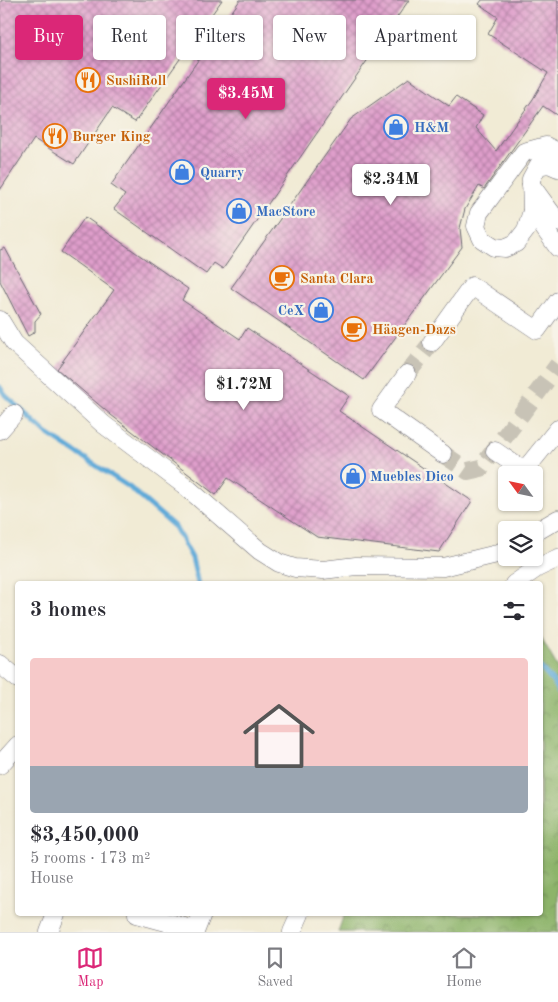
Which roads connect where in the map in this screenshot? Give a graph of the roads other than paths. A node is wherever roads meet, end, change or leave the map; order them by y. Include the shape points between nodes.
1 (558, 152) edge
2 (558, 168) edge
3 (531, 185) junction
4 (532, 211) junction
5 (558, 222) edge
6 (558, 248) edge
7 (558, 301) edge
8 (0, 320) edge
9 (432, 342) tunnel mouth
10 (407, 374) tunnel mouth
11 (14, 414) dead end
12 (558, 429) edge
13 (0, 430) edge
14 (495, 451) dead end
15 (443, 454) tunnel mouth
16 (558, 519) edge
17 (543, 528) edge
18 (498, 553) edge
19 (558, 558) edge
20 (518, 581) edge
21 (0, 664) edge
22 (15, 676) edge
23 (15, 748) edge
24 (0, 764) edge
25 (55, 916) edge
26 (143, 916) edge
27 (201, 916) edge
28 (299, 916) edge
29 (195, 931) edge
30 (49, 932) edge
31 (292, 932) edge

1 - 4 street via 546,146 524,152 479,213 476,226 482,239 494,247 505,248 516,243 526,230
2 - 3 street via 549,164 538,166
3 - 4 street
3 - 5 street
4 - 6 street
7 - 9 street via 538,330 472,286
8 - 18 street via 14,344 103,424 279,563 323,570 356,566 443,567
10 - 15 street via 381,410
11 - 13 street
12 - 14 street via 524,471
16 - 17 street
19 - 20 street
21 - 22 street
23 - 24 street
25 - 30 street
26 - 29 street
27 - 29 street
28 - 31 street

